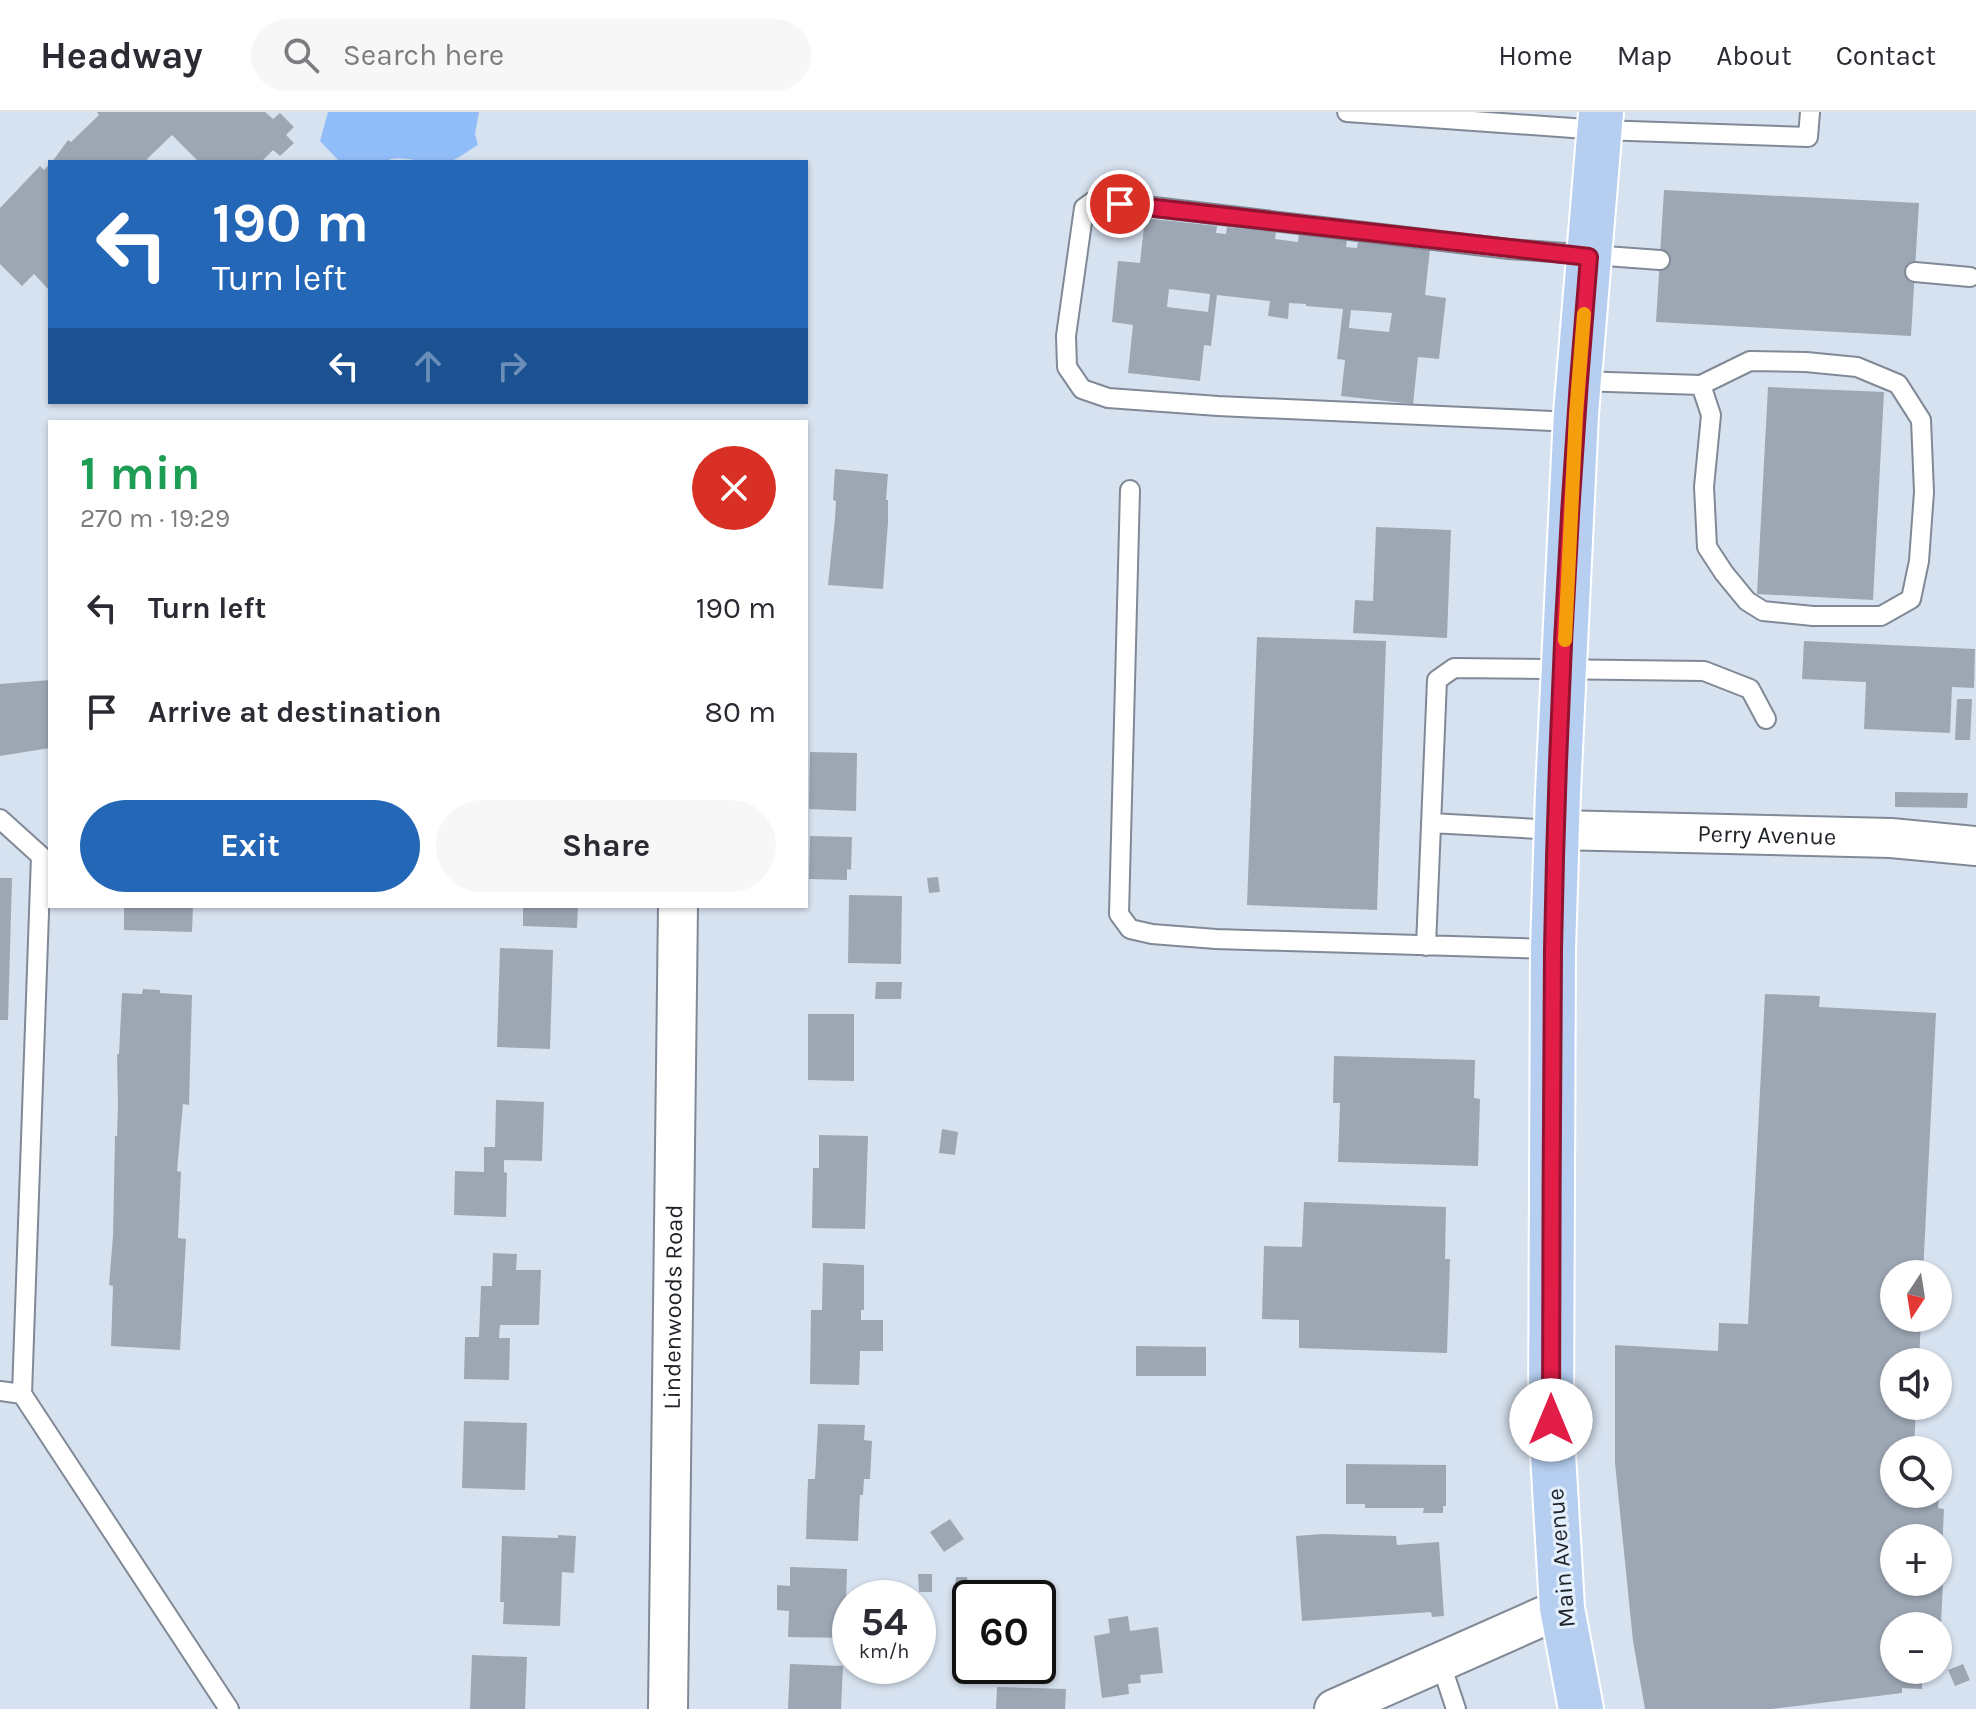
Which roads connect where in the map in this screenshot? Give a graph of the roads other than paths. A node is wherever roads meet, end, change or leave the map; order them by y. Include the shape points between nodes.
1 (1347, 112) edge
2 (1810, 112) edge
3 (1601, 121) edge
4 (1589, 257) junction
5 (1660, 260) dead end
6 (1915, 272) dead end
7 (1970, 277) dead end
8 (1701, 385) junction
9 (1577, 402) junction
10 (1130, 490) dead end
11 (1563, 671) junction
12 (1766, 719) dead end
13 (0, 819) edge
14 (1431, 823) junction
15 (1557, 830) junction
16 (1976, 846) edge
17 (678, 908) edge
18 (1426, 946) junction
19 (1553, 949) junction
20 (0, 1391) edge
21 (22, 1394) junction
22 (1562, 1608) junction
23 (1440, 1661) junction
24 (229, 1709) edge
25 (668, 1709) edge
26 (1334, 1709) edge
27 (1456, 1709) edge
28 (1581, 1709) edge

1 - 3 lane
2 - 3 lane via 1808,137
3 - 4 main road, Main Avenue
4 - 5 lane
4 - 9 main road, Main Avenue
4 - 9 lane via 1095,200 1084,208 1066,336 1067,367 1082,389 1108,398 1263,409
6 - 7 lane
8 - 8 lane via 1711,415 1704,487 1707,547 1747,601 1763,611 1881,616 1911,599 1924,492 1921,420 1898,384 1857,367 1750,361
8 - 9 lane
9 - 11 main road, Main Avenue
10 - 18 lane via 1119,914 1130,929 1152,934
11 - 12 lane via 1704,671 1750,689
11 - 14 lane via 1454,668 1437,680
11 - 15 main road, Main Avenue
13 - 21 lane via 41,856
14 - 15 lane
14 - 18 lane
15 - 16 street, Perry Avenue via 1891,838
15 - 19 main road, Main Avenue
17 - 25 street, Lindenwoods Road
18 - 19 lane
19 - 22 main road, Main Avenue via 1551,1420
20 - 21 lane
21 - 24 lane
22 - 23 street
22 - 28 main road, Main Avenue
23 - 26 street
23 - 27 lane

